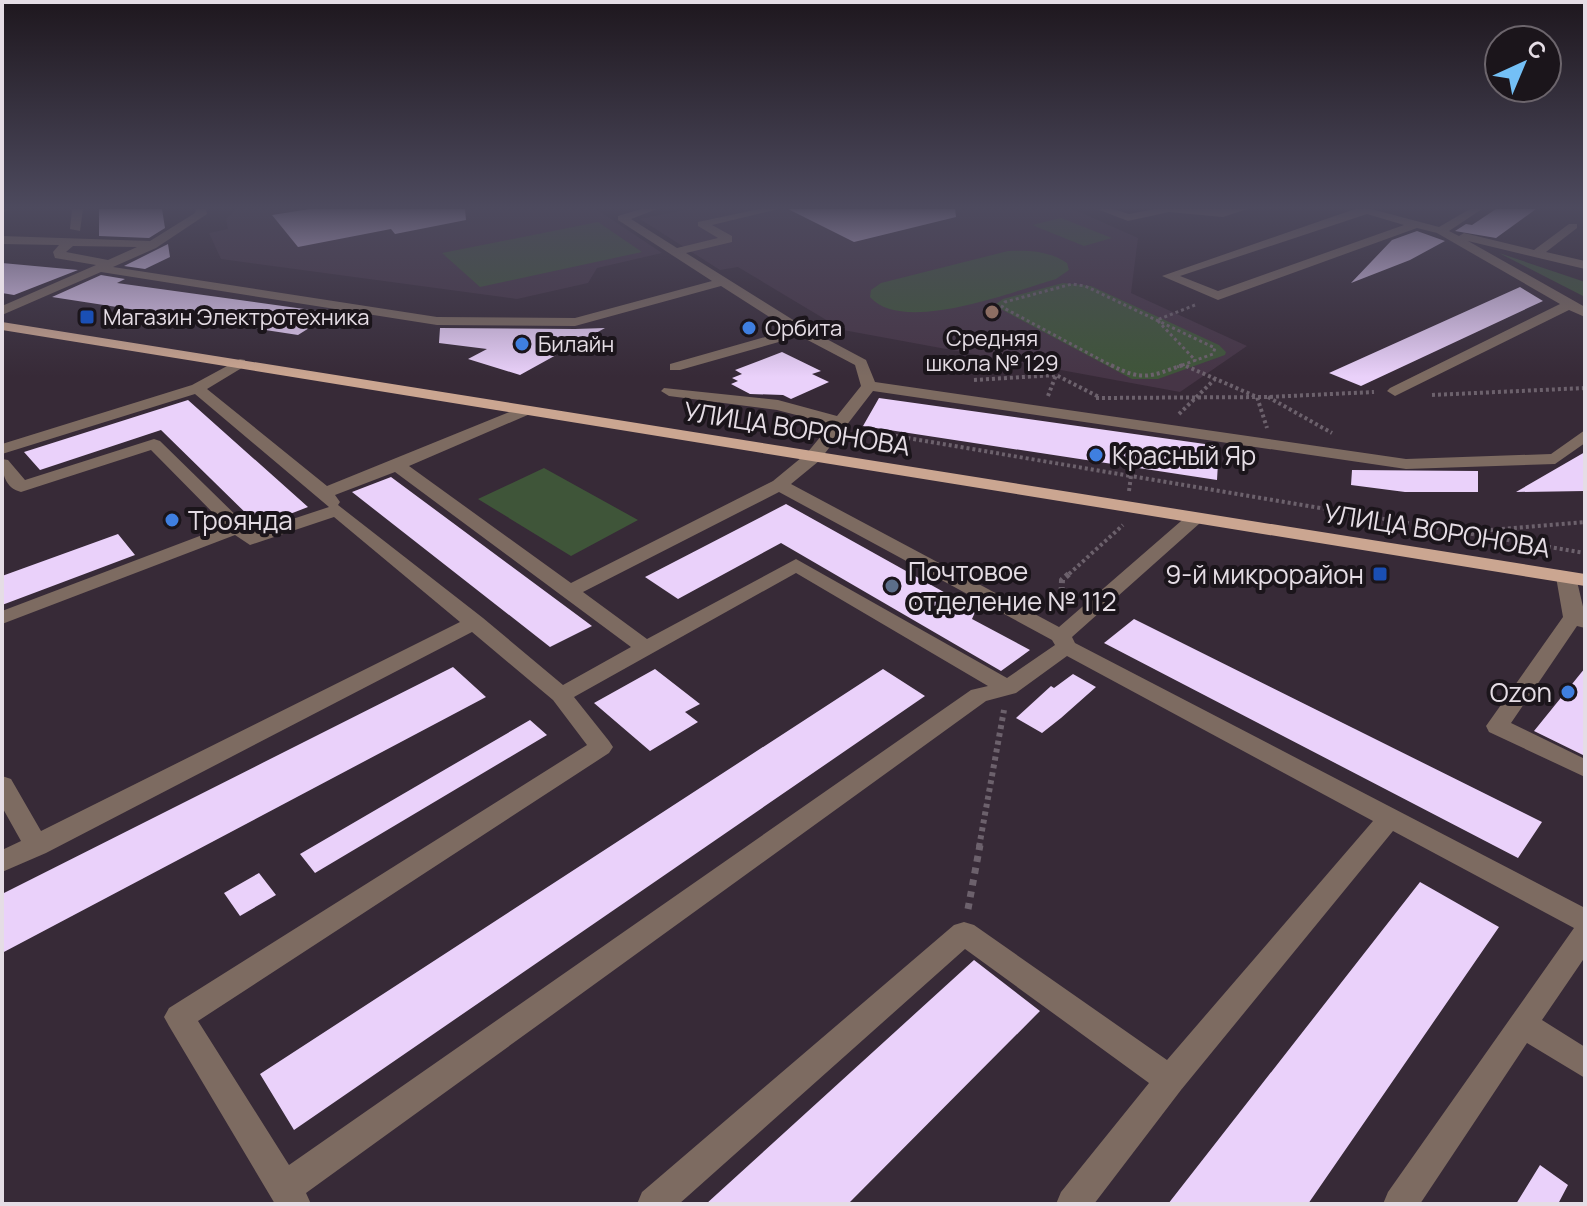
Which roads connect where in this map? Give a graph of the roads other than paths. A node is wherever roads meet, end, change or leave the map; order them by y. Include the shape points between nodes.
1 (101, 265) edge
2 (696, 265) edge
3 (1200, 265) edge
4 (1303, 265) edge
5 (1502, 265) edge
6 (104, 266) junction
7 (722, 282) junction
8 (2, 299) edge
9 (23, 302) junction
10 (1570, 304) junction
11 (2, 311) edge
12 (1585, 313) edge
13 (2, 326) edge
14 (801, 331) junction
15 (240, 363) junction
16 (675, 367) dead end
17 (869, 386) junction
18 (197, 388) junction
19 (669, 391) dead end
20 (1395, 391) road end
21 (524, 411) junction
22 (840, 424) junction
23 (1585, 435) edge
24 (2, 449) edge
25 (813, 457) junction
26 (2, 464) edge
27 (397, 465) junction
28 (779, 485) junction
29 (12, 490) edge
30 (331, 502) junction
31 (1194, 519) junction
32 (237, 528) junction
33 (1576, 579) edge
34 (571, 591) junction
35 (2, 618) edge
36 (1579, 619) edge
37 (476, 622) junction
38 (1064, 642) junction
39 (646, 648) junction
40 (1008, 688) junction
41 (561, 695) junction
42 (1585, 769) edge
43 (2, 785) edge
44 (1390, 818) junction
45 (37, 846) junction
46 (2, 862) edge
47 (1585, 921) edge
48 (1585, 934) edge
49 (1525, 1025) junction
50 (1585, 1064) edge
51 (1170, 1080) junction
52 (290, 1196) edge
53 (654, 1204) edge
54 (1073, 1204) edge
55 (1400, 1204) edge

1 - 6 lane
2 - 7 lane
3 - 4 lane via 1168,276 1218,296
5 - 10 lane
6 - 7 lane via 437,321 575,322
6 - 9 lane
7 - 14 lane
8 - 9 lane
9 - 11 lane
10 - 12 lane
10 - 20 lane
13 - 15 main road, УЛИЦА ВОРОНОВА
14 - 16 lane
14 - 17 lane via 861,363
15 - 18 lane
15 - 21 main road, УЛИЦА ВОРОНОВА
17 - 22 lane
17 - 23 lane via 1406,464 1555,459
18 - 24 lane
18 - 30 lane
19 - 22 lane via 778,405
21 - 25 main road, УЛИЦА ВОРОНОВА
21 - 27 lane
22 - 25 lane
25 - 28 lane
25 - 31 main road, УЛИЦА ВОРОНОВА
26 - 29 lane
27 - 30 lane
27 - 34 lane
28 - 34 lane
28 - 38 lane
29 - 32 lane via 154,444
30 - 32 lane via 250,539
30 - 37 lane
31 - 33 main road, УЛИЦА ВОРОНОВА
31 - 38 lane
32 - 35 lane
33 - 36 lane
34 - 39 lane
36 - 42 lane via 1497,726
37 - 41 lane
37 - 45 lane
38 - 40 lane
38 - 44 lane
39 - 40 lane via 796,565
39 - 41 lane
40 - 52 lane via 979,695
41 - 52 lane via 601,747 179,1017
43 - 45 lane
44 - 47 lane
44 - 51 lane
45 - 46 lane
48 - 49 lane
49 - 50 lane
49 - 55 lane
51 - 53 lane via 964,933
51 - 54 lane

